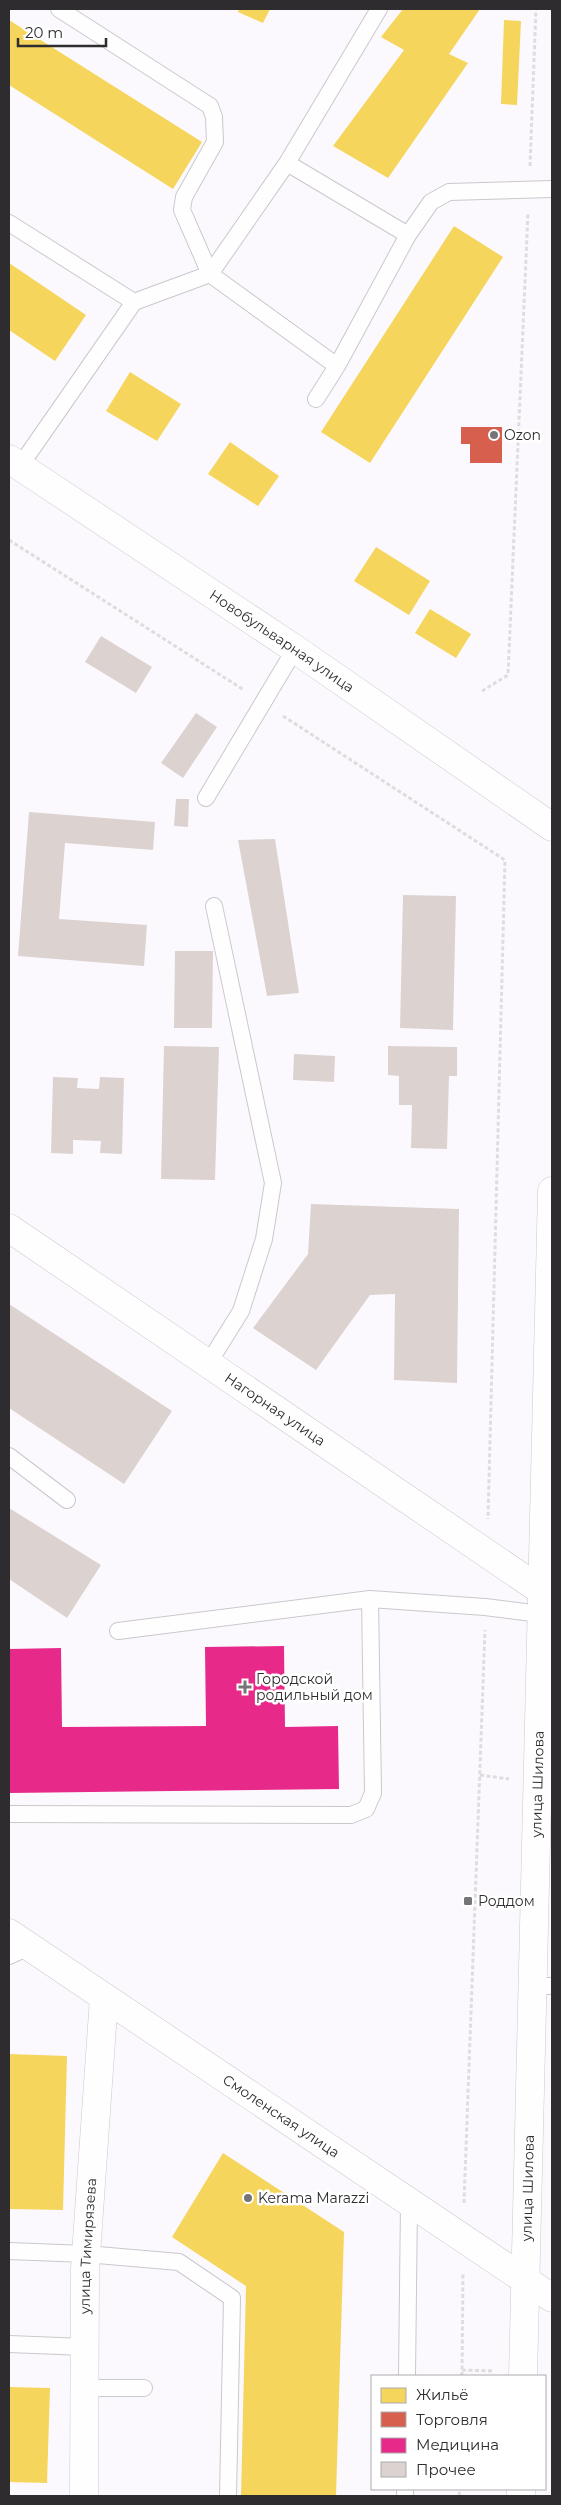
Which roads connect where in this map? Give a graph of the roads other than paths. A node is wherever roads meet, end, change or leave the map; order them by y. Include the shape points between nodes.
1 (59, 9) edge
2 (379, 9) edge
3 (287, 163) junction
4 (552, 189) edge
5 (9, 223) edge
6 (408, 235) junction
7 (210, 274) junction
8 (134, 302) junction
9 (337, 366) junction
10 (316, 399) dead end
11 (14, 462) edge
12 (295, 649) junction
13 (206, 798) dead end
14 (552, 827) edge
15 (214, 906) dead end
16 (552, 1191) edge
17 (9, 1228) edge
18 (550, 1343) edge
19 (208, 1364) junction
20 (9, 1456) edge
21 (67, 1500) dead end
22 (549, 1518) edge
23 (370, 1599) junction
24 (546, 1607) edge
25 (118, 1631) dead end
26 (545, 1767) edge
27 (9, 1814) edge
28 (16, 1945) edge
29 (543, 1986) edge
30 (104, 1998) junction
31 (409, 2202) junction
32 (9, 2251) edge
33 (86, 2254) junction
34 (526, 2279) junction
35 (552, 2298) edge
36 (9, 2344) edge
37 (85, 2347) junction
38 (407, 2375) edge
39 (524, 2375) edge
40 (85, 2388) junction
41 (144, 2388) dead end
42 (84, 2496) edge
43 (228, 2496) edge

1 - 7 lane via 210,106 215,142 184,197 182,210
2 - 3 lane
3 - 6 lane
3 - 7 lane
4 - 6 lane via 449,192 431,202
5 - 8 lane
6 - 9 lane
7 - 8 lane
7 - 9 lane
8 - 11 lane
9 - 10 lane
11 - 12 main road, Новобульварная улица
12 - 13 lane
12 - 14 main road, Новобульварная улица
15 - 19 lane via 273,1183 264,1239 241,1311
16 - 18 main road, улица Шилова
17 - 19 main road, Нагорная улица
18 - 22 main road, улица Шилова
19 - 24 main road, Нагорная улица via 487,1553
20 - 21 lane
22 - 24 main road, улица Шилова
23 - 24 lane via 486,1607
23 - 25 lane
23 - 27 lane via 373,1793 366,1809 351,1815
24 - 26 main road, улица Шилова
26 - 29 main road, улица Шилова
28 - 30 main road, Смоленская улица
29 - 34 main road, улица Шилова
30 - 31 main road, Смоленская улица
30 - 33 main road, улица Тимирязева
31 - 34 main road, Смоленская улица
31 - 38 lane
32 - 33 lane
33 - 37 main road, улица Тимирязева
33 - 43 lane via 179,2262 232,2298
34 - 35 main road, Смоленская улица
34 - 39 main road, улица Шилова
36 - 37 lane
37 - 40 main road, улица Тимирязева
40 - 41 lane
40 - 42 main road, улица Тимирязева

